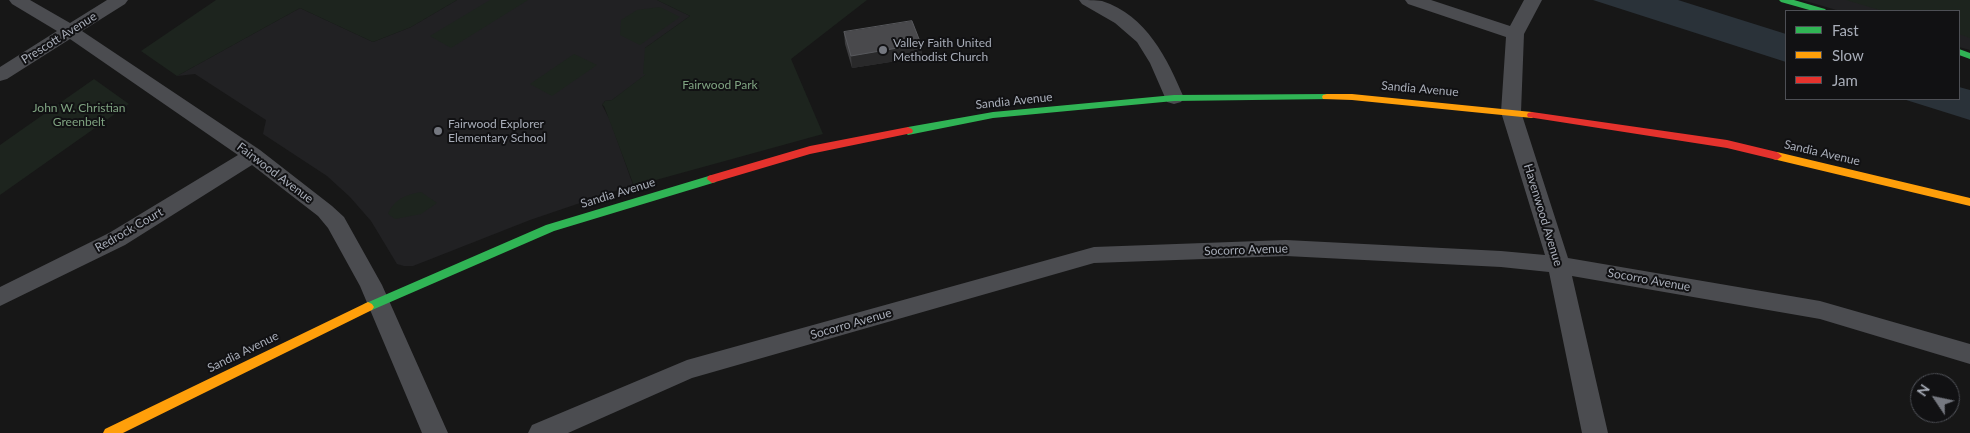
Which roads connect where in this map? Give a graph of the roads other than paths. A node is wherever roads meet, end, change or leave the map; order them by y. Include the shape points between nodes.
1 (18, 0) edge
2 (118, 0) edge
3 (1088, 0) edge
4 (1414, 0) edge
5 (1533, 0) edge
6 (1784, 0) edge
7 (1819, 10) edge
8 (70, 31) junction
9 (1515, 34) junction
10 (0, 75) edge
11 (1174, 98) junction
12 (1511, 112) junction
13 (253, 155) junction
14 (1970, 202) edge
15 (1559, 265) junction
16 (0, 297) edge
17 (379, 302) junction
18 (1970, 354) edge
19 (110, 433) edge
20 (435, 433) edge
21 (541, 433) edge
22 (1595, 433) edge

1 - 8 street, Fairwood Avenue
2 - 8 street, Prescott Avenue
3 - 11 street via 1137,30 1161,64
4 - 9 street
5 - 9 street, Havenwood Avenue
6 - 7 street
8 - 10 street, Prescott Avenue
8 - 13 street, Fairwood Avenue
9 - 12 street, Havenwood Avenue
11 - 12 street, Sandia Avenue via 1352,97
11 - 17 street, Sandia Avenue via 993,115 810,150 550,228
12 - 14 street, Sandia Avenue via 1727,144
12 - 15 street, Havenwood Avenue
13 - 16 street, Redrock Court via 117,239
13 - 17 street, Fairwood Avenue via 336,223
15 - 18 street, Socorro Avenue via 1820,310
15 - 21 street, Socorro Avenue via 1286,248 1094,255 687,370
15 - 22 street, Havenwood Avenue
17 - 19 street, Sandia Avenue
17 - 20 street, Fairwood Avenue

